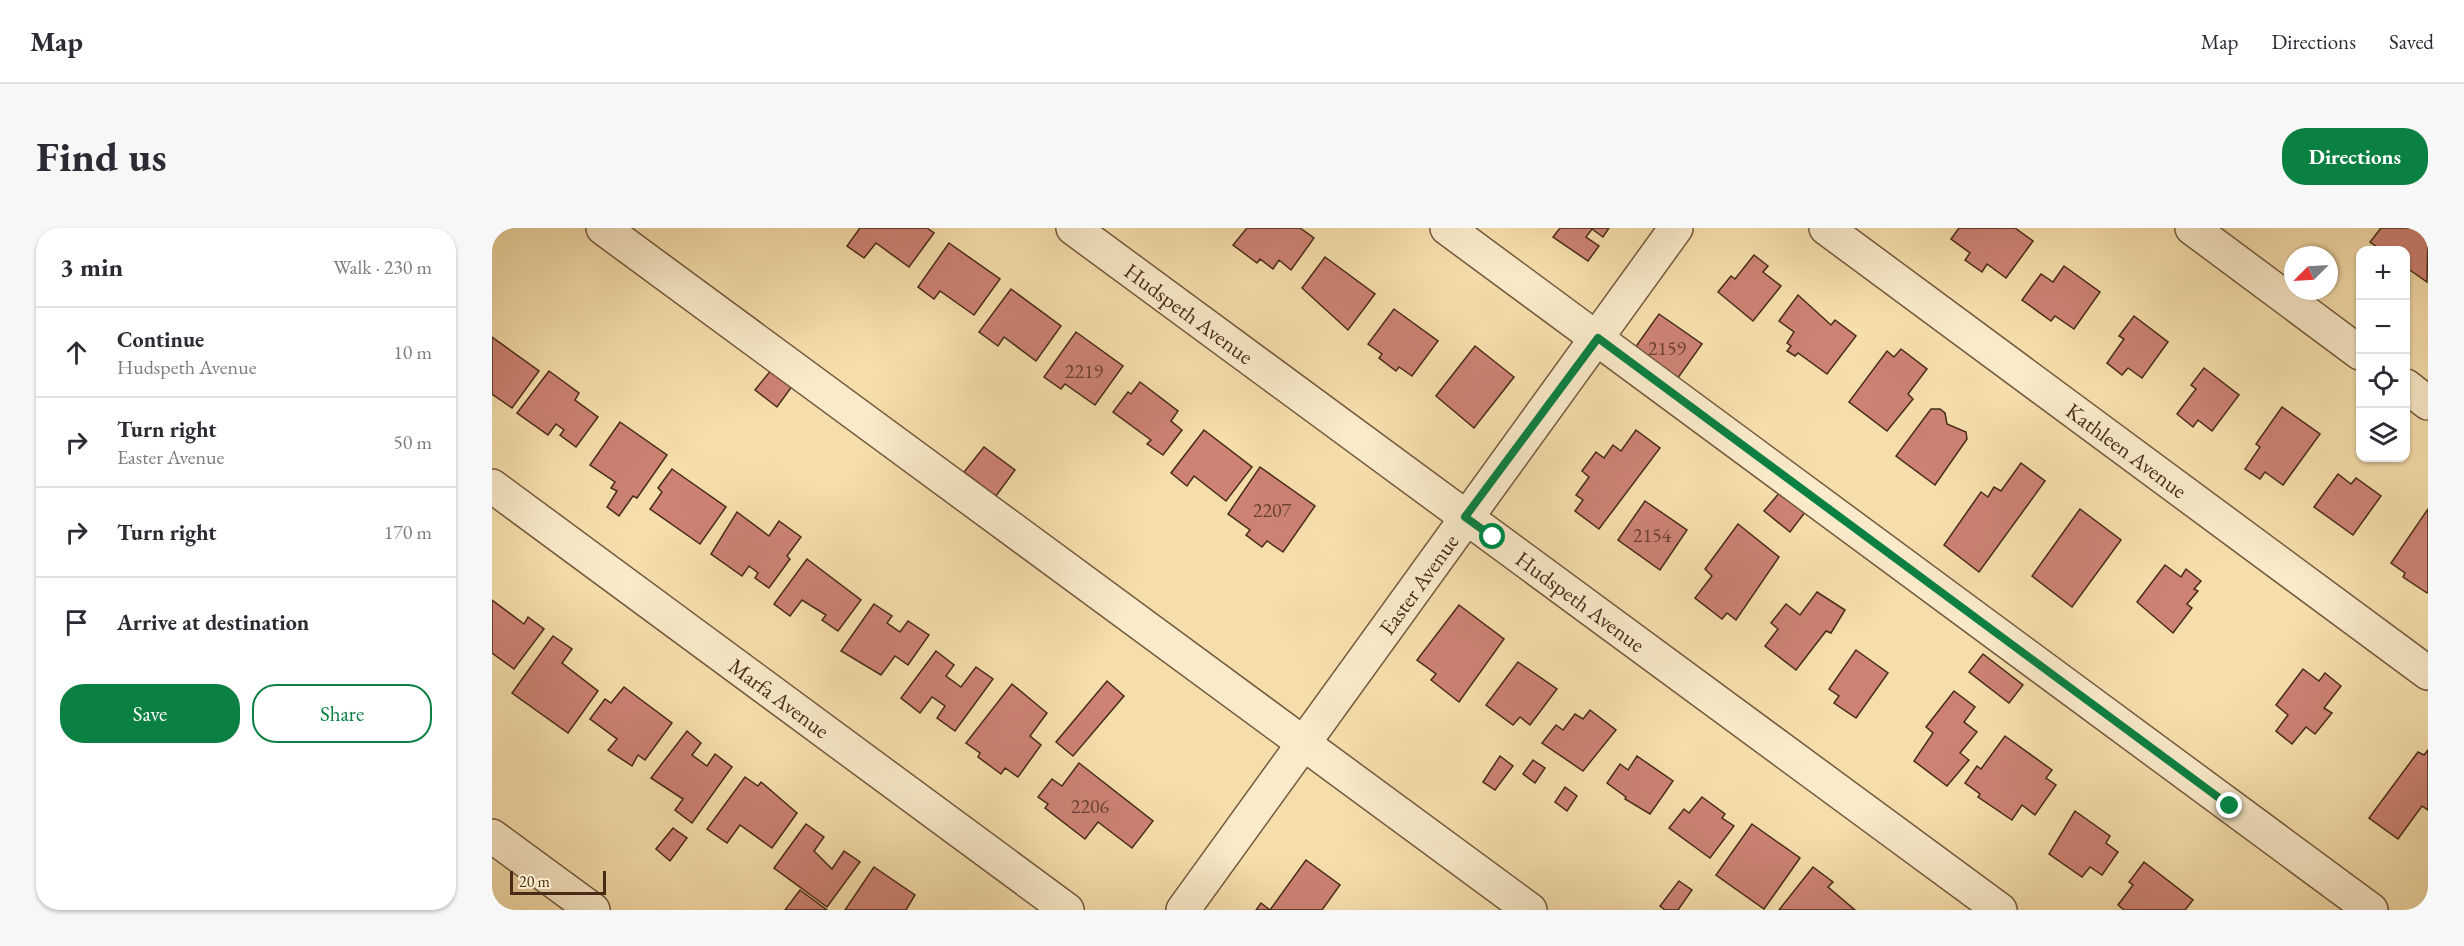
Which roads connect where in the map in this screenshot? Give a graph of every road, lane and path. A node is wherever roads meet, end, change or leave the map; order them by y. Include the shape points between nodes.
1 (603, 228) edge
2 (1073, 228) edge
3 (1447, 228) edge
4 (1676, 228) edge
5 (1826, 228) edge
6 (2192, 228) edge
7 (1598, 338) junction
8 (2356, 349) edge
9 (2410, 389) edge
10 (2428, 403) edge
11 (492, 486) edge
12 (1465, 517) junction
13 (2428, 673) edge
14 (1303, 741) junction
15 (492, 836) edge
16 (593, 910) edge
17 (1066, 910) edge
18 (1183, 910) edge
19 (1530, 910) edge
20 (2000, 910) edge
21 (2371, 910) edge

1 - 14 street
2 - 12 street, Hudspeth Avenue
3 - 7 street
4 - 7 street, Easter Avenue
5 - 13 street, Kathleen Avenue
6 - 8 street
7 - 12 street, Easter Avenue
7 - 21 street
9 - 10 street
11 - 17 street, Marfa Avenue
12 - 14 street, Easter Avenue
12 - 20 street, Hudspeth Avenue
14 - 18 street, Easter Avenue
14 - 19 street
15 - 16 street

